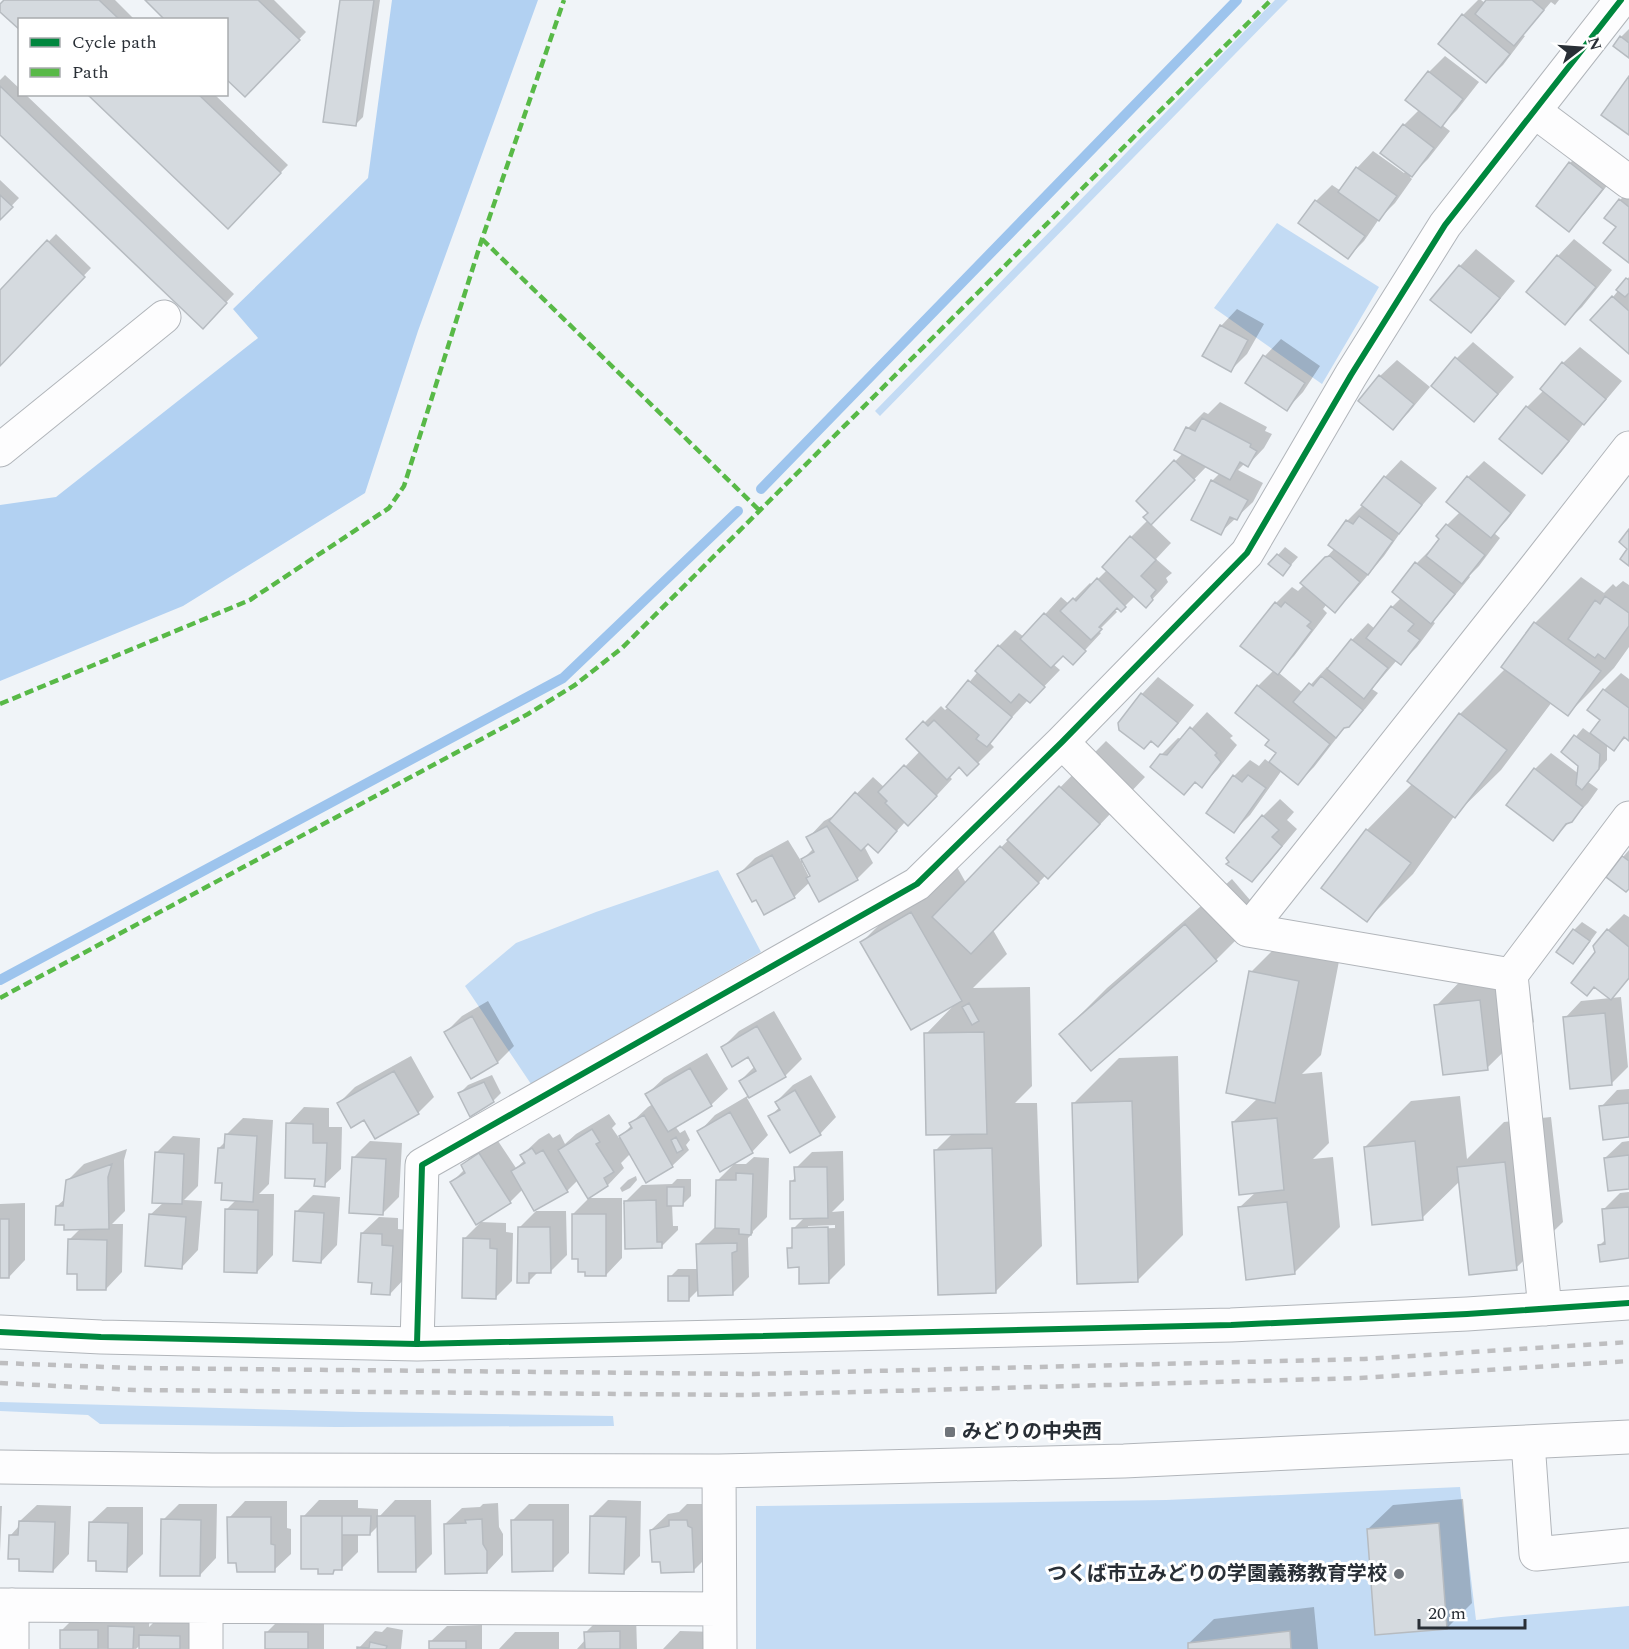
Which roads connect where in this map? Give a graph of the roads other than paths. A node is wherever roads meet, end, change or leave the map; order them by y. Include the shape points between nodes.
1 (1621, 0) edge
2 (1534, 111) junction
3 (1629, 182) edge
4 (164, 317) dead end
5 (1629, 448) edge
6 (0, 450) edge
7 (1062, 742) junction
8 (1629, 818) edge
9 (1248, 930) junction
10 (1511, 975) junction
11 (1629, 1303) edge
12 (1545, 1309) junction
13 (0, 1332) edge
14 (417, 1344) junction
15 (1629, 1437) edge
16 (1528, 1442) junction
17 (0, 1467) edge
18 (719, 1471) junction
19 (1629, 1545) edge
20 (6, 1605) edge
21 (207, 1607) junction
22 (719, 1609) junction
23 (12, 1649) edge
24 (206, 1649) edge
25 (720, 1649) edge

1 - 2 street
2 - 3 street
2 - 7 street via 1445,225 1247,553
4 - 6 street
5 - 9 street
7 - 9 street
7 - 14 street via 918,884 422,1165
8 - 10 street
9 - 10 street
10 - 12 street
11 - 12 street
12 - 14 street via 1231,1325
13 - 14 street
15 - 16 street
16 - 18 street via 1124,1461
16 - 19 street via 1536,1554
17 - 18 street
18 - 22 street
20 - 21 street
20 - 23 street
21 - 22 street
21 - 24 street
22 - 25 street

